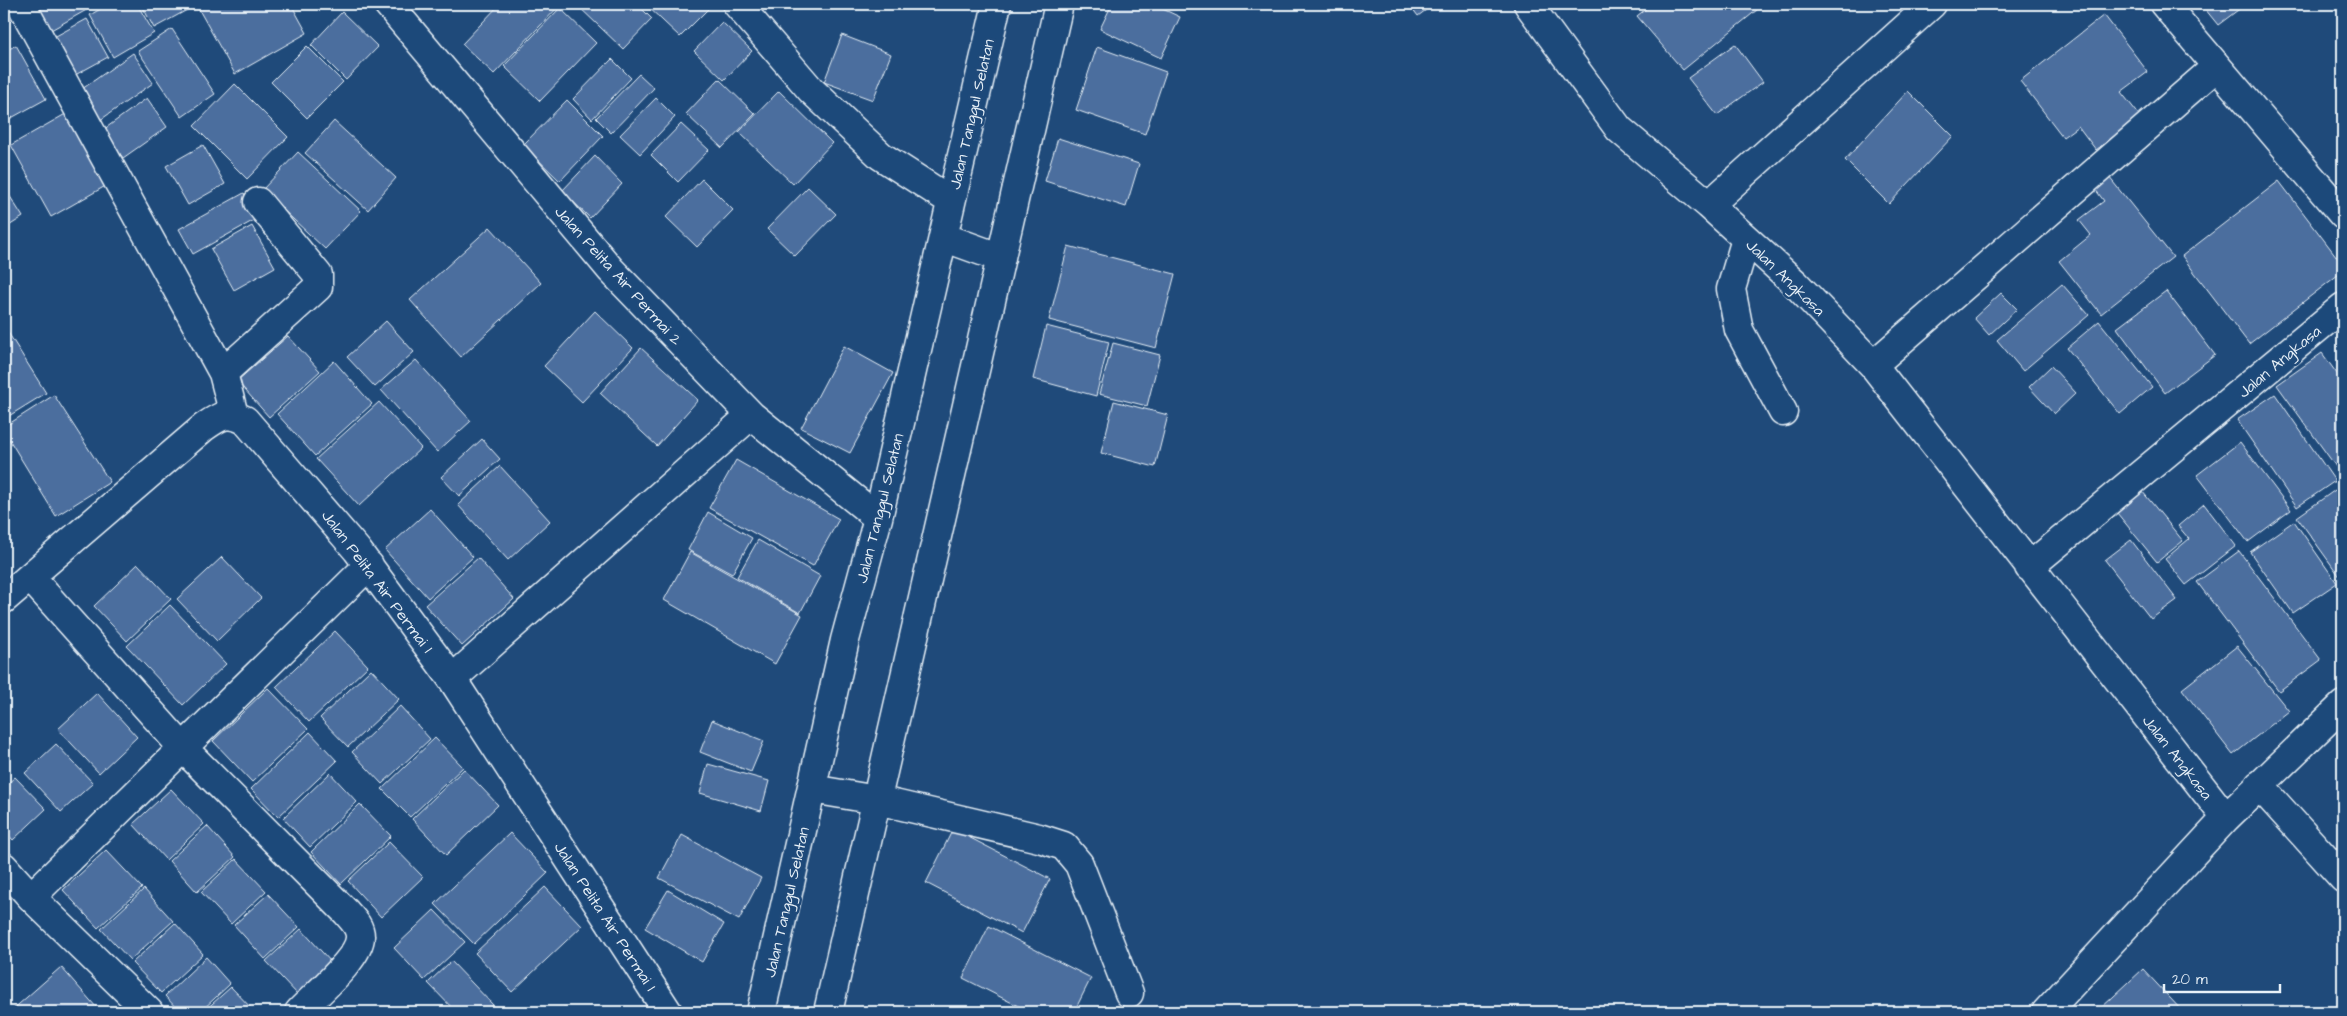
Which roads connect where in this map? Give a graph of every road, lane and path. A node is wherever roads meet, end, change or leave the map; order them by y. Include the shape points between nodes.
1 (21, 4) edge
2 (388, 4) edge
3 (737, 4) edge
4 (997, 4) edge
5 (1059, 4) edge
6 (1528, 4) edge
7 (2164, 4) edge
8 (1914, 9) edge
9 (2216, 67) junction
10 (951, 201) junction
11 (258, 202) dead end
12 (1709, 205) junction
13 (2343, 215) edge
14 (943, 237) junction
15 (1746, 239) junction
16 (1001, 258) junction
17 (2343, 308) edge
18 (1873, 365) junction
19 (223, 373) junction
20 (1783, 412) dead end
21 (751, 414) junction
22 (234, 415) junction
23 (878, 518) junction
24 (369, 565) junction
25 (2029, 567) junction
26 (30, 577) junction
27 (4, 599) edge
28 (452, 679) junction
29 (2343, 705) edge
30 (184, 749) junction
31 (2259, 785) junction
32 (812, 789) junction
33 (877, 800) junction
34 (2226, 818) junction
35 (4, 867) edge
36 (2343, 878) edge
37 (31, 897) junction
38 (1129, 993) dead end
39 (149, 1012) edge
40 (299, 1012) edge
41 (668, 1012) edge
42 (761, 1012) edge
43 (828, 1012) edge
44 (2046, 1012) edge

1 - 19 street
2 - 21 street, Jalan Pelita Air Permai 2 via 604,262
3 - 10 street via 810,90 881,156
4 - 10 street, Jalan Tanggul Selatan
5 - 16 street
6 - 12 street, Jalan Angkasa via 1619,130
7 - 9 street
8 - 12 street
9 - 13 street
9 - 18 street
10 - 14 street, Jalan Tanggul Selatan
11 - 19 street via 318,275 318,287
12 - 15 street, Jalan Angkasa
14 - 16 street
14 - 23 street, Jalan Tanggul Selatan
15 - 18 street, Jalan Angkasa via 1795,283
15 - 20 street via 1731,289 1739,330
16 - 33 street
17 - 25 street, Jalan Angkasa
18 - 25 street, Jalan Angkasa
19 - 22 street
21 - 23 street, Jalan Pelita Air Permai 2
21 - 28 street
22 - 24 street, Jalan Pelita Air Permai 1 via 245,420 276,453
22 - 26 street via 217,418 204,427
23 - 32 street, Jalan Tanggul Selatan via 845,640
24 - 28 street, Jalan Pelita Air Permai 1
24 - 30 street
25 - 34 street, Jalan Angkasa
26 - 27 street
26 - 30 street
28 - 41 street, Jalan Pelita Air Permai 1
29 - 31 street
30 - 37 street
30 - 40 street via 346,912 358,928 360,937 352,956
31 - 34 street
31 - 36 street
32 - 33 street
32 - 42 street, Jalan Tanggul Selatan
33 - 38 street via 1064,846 1079,864
33 - 43 street
34 - 44 street
35 - 37 street
37 - 39 street

